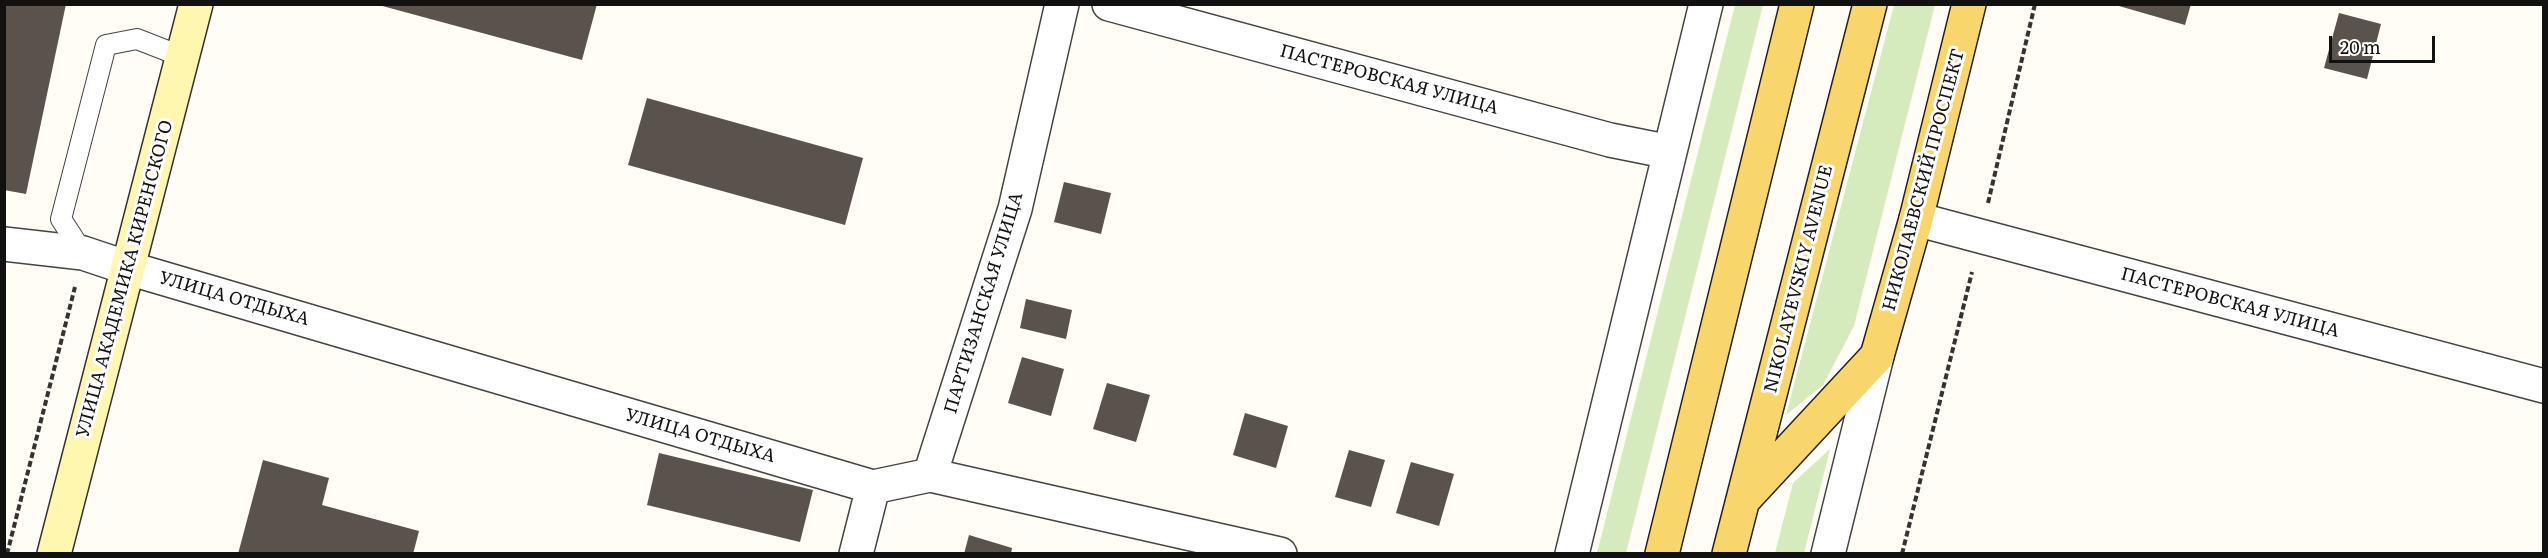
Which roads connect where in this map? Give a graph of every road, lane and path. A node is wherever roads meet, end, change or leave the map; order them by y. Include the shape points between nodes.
1 (196, 4) edge
2 (1062, 4) edge
3 (1109, 4) edge
4 (1706, 4) edge
5 (1797, 4) edge
6 (1870, 4) edge
7 (1969, 4) edge
8 (2035, 4) edge
9 (183, 57) junction
10 (1670, 152) junction
11 (1987, 206) dead end
12 (1916, 219) junction
13 (4, 244) edge
14 (83, 253) junction
15 (128, 268) junction
16 (1972, 272) dead end
17 (1877, 356) junction
18 (2544, 386) edge
19 (930, 475) junction
20 (873, 487) junction
21 (1742, 502) junction
22 (54, 554) edge
23 (856, 554) edge
24 (1280, 554) edge
25 (1572, 554) edge
26 (1662, 554) edge
27 (1729, 554) edge
28 (1828, 554) edge
29 (1902, 554) edge

1 - 9 main road, УЛИЦА АКАДЕМИКА КИРЕНСКОГО
2 - 19 street, ПАРТИЗАНСКАЯ УЛИЦА via 1015,208
3 - 10 street, ПАСТЕРОВСКАЯ УЛИЦА via 1610,140
4 - 10 street
5 - 26 main road
6 - 21 main road, NIKOLAYEVSKIY AVENUE
7 - 12 main road, НИКОЛАЕВСКИЙ ПРОСПЕКТ
8 - 11 path
9 - 14 lane via 137,39 106,45 61,219
9 - 15 main road, УЛИЦА АКАДЕМИКА КИРЕНСКОГО
10 - 25 street
12 - 17 main road, НИКОЛАЕВСКИЙ ПРОСПЕКТ
12 - 18 street, ПАСТЕРОВСКАЯ УЛИЦА
13 - 14 street
14 - 15 street
15 - 20 street, УЛИЦА ОТДЫХА
15 - 22 main road, УЛИЦА АКАДЕМИКА КИРЕНСКОГО
16 - 29 path
17 - 21 main road
17 - 28 street
19 - 20 street
19 - 24 street
20 - 23 street
21 - 27 main road, NIKOLAYEVSKIY AVENUE

